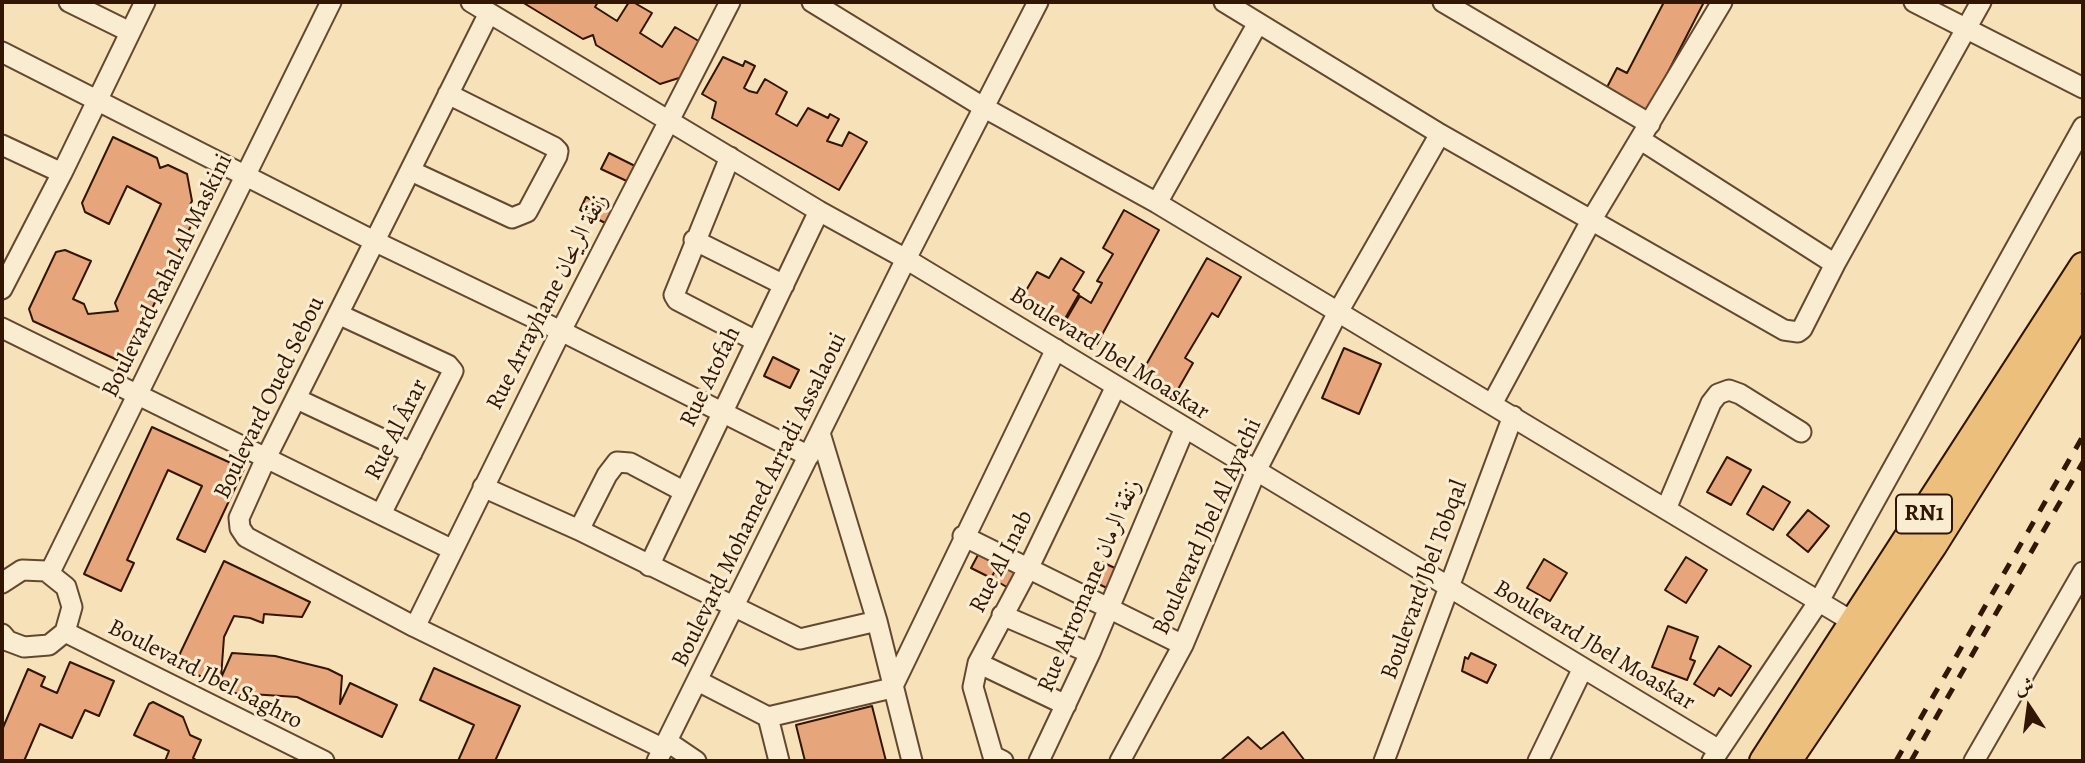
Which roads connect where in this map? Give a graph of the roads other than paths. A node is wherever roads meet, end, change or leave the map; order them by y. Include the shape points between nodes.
1 (69, 2) edge
2 (145, 2) edge
3 (331, 2) edge
4 (471, 2) edge
5 (730, 2) edge
6 (812, 2) edge
7 (1038, 2) edge
8 (1224, 2) edge
9 (1443, 2) edge
10 (1722, 2) edge
11 (1914, 2) edge
12 (1981, 2) edge
13 (489, 13) junction
14 (1258, 23) junction
15 (1966, 28) junction
16 (130, 32) junction
17 (2, 52) edge
18 (2083, 88) edge
19 (448, 94) junction
20 (97, 102) junction
21 (983, 107) junction
22 (668, 120) junction
23 (2083, 127) edge
24 (1645, 132) junction
25 (1440, 134) junction
26 (4, 151) edge
27 (730, 158) junction
28 (411, 171) junction
29 (62, 173) junction
30 (245, 175) junction
31 (1157, 203) junction
32 (819, 211) junction
33 (1592, 219) junction
34 (694, 240) junction
35 (373, 242) junction
36 (906, 259) junction
37 (1835, 264) junction
38 (2083, 266) edge
39 (784, 285) junction
40 (2, 289) edge
41 (2083, 307) edge
42 (1338, 312) junction
43 (338, 314) junction
44 (2, 327) edge
45 (561, 331) junction
46 (756, 341) junction
47 (1056, 349) junction
48 (1116, 386) junction
49 (137, 395) junction
50 (297, 399) junction
51 (1492, 404) junction
52 (722, 410) junction
53 (1513, 416) junction
54 (1184, 429) junction
55 (1801, 432) dead end
56 (821, 433) junction
57 (412, 453) junction
58 (810, 456) junction
59 (266, 458) junction
60 (1256, 471) junction
61 (483, 487) junction
62 (683, 491) junction
63 (1666, 509) junction
64 (381, 514) junction
65 (579, 530) junction
66 (962, 536) junction
67 (451, 549) junction
68 (649, 566) junction
69 (1028, 569) junction
70 (50, 572) junction
71 (2083, 572) edge
72 (2, 583) edge
73 (1447, 588) junction
74 (1819, 601) junction
75 (1109, 606) junction
76 (734, 607) junction
77 (1002, 615) junction
78 (877, 621) junction
79 (1853, 622) junction
80 (415, 627) junction
81 (65, 632) junction
82 (4, 643) edge
83 (1184, 645) junction
84 (1090, 653) junction
85 (978, 663) junction
86 (1583, 668) junction
87 (698, 681) junction
88 (892, 688) junction
89 (1066, 705) junction
90 (768, 717) junction
91 (663, 751) edge
92 (1716, 755) edge
93 (324, 761) edge
94 (696, 761) edge
95 (779, 761) edge
96 (912, 761) edge
97 (1003, 761) edge
98 (1039, 761) edge
99 (1121, 761) edge
100 (1384, 761) edge
101 (1538, 761) edge
102 (1763, 761) edge
103 (1788, 761) edge
104 (1975, 761) edge

1 - 16 street
2 - 16 street
3 - 30 street, Boulevard Rahal Al Maskini
4 - 13 street, Boulevard Jbel Moaskar
5 - 22 street, Rue Arrayhane زنقة الريحان
6 - 21 street
7 - 21 street, Boulevard Mohamed Arradi Assalaoui
8 - 14 street
9 - 24 street
10 - 24 street
11 - 15 street
12 - 15 street
13 - 19 street, Boulevard Oued Sebou
13 - 22 street, Boulevard Jbel Moaskar
14 - 25 street
14 - 31 street
15 - 18 street
15 - 37 street
16 - 20 street
17 - 20 street
19 - 28 street, Boulevard Oued Sebou
19 - 28 street via 554,147 557,156 527,212 512,218
20 - 29 street
20 - 30 street
21 - 31 street
21 - 36 street, Boulevard Mohamed Arradi Assalaoui
22 - 27 street, Boulevard Jbel Moaskar
22 - 45 street, Rue Arrayhane زنقة الريحان
23 - 74 street
24 - 33 street
24 - 37 street
25 - 33 street
25 - 42 street, Boulevard Jbel Al Ayachi
26 - 29 street
27 - 32 street, Boulevard Jbel Moaskar
27 - 34 street
28 - 35 street, Boulevard Oued Sebou
29 - 40 street
30 - 35 street
30 - 49 street, Boulevard Rahal Al Maskini
31 - 42 street
32 - 36 street, Boulevard Jbel Moaskar
32 - 39 street, Rue Atofah
33 - 37 street via 1791,332 1802,329
33 - 51 street
34 - 39 street
34 - 46 street via 675,286 675,298
35 - 43 street, Boulevard Oued Sebou
35 - 45 street
36 - 47 street, Boulevard Jbel Moaskar
36 - 56 street, Boulevard Mohamed Arradi Assalaoui
38 - 79 main road, RN1
39 - 46 street, Rue Atofah
41 - 103 main road, RN1 via 1933,546
42 - 51 street
42 - 60 street, Boulevard Jbel Al Ayachi
43 - 50 street, Boulevard Oued Sebou
43 - 57 street, Rue Al Ârar via 452,368
44 - 49 street
45 - 52 street
45 - 61 street, Rue Arrayhane زنقة الريحان
46 - 52 street, Rue Atofah
47 - 48 street, Boulevard Jbel Moaskar
47 - 66 street
48 - 54 street, Boulevard Jbel Moaskar
48 - 69 street, Rue Al Inab
49 - 59 street
49 - 70 street, Boulevard Rahal Al Maskini
50 - 57 street
50 - 59 street, Boulevard Oued Sebou
51 - 53 street
52 - 58 street
52 - 62 street, Rue Atofah
53 - 63 street
53 - 73 street, Boulevard Jbel Tobqal
54 - 60 street, Boulevard Jbel Moaskar
54 - 75 street, Rue Arromane زنقة الرمان
55 - 63 street via 1740,394 1729,390 1718,394
56 - 58 street, Boulevard Mohamed Arradi Assalaoui
56 - 78 street
57 - 64 street, Rue Al Ârar
58 - 76 street, Boulevard Mohamed Arradi Assalaoui
59 - 64 street
59 - 80 street, Boulevard Oued Sebou via 239,518 246,537
60 - 73 street, Boulevard Jbel Moaskar
60 - 83 street, Boulevard Jbel Al Ayachi
61 - 65 street
61 - 67 street, Rue Arrayhane زنقة الريحان
62 - 65 street via 630,463 617,462
62 - 68 street, Rue Atofah
63 - 74 street
64 - 67 street
65 - 68 street
66 - 69 street
66 - 88 street
67 - 80 street, Rue Arrayhane زنقة الريحان
68 - 76 street
69 - 75 street
69 - 77 street, Rue Al Inab
70 - 72 street via 22,570
70 - 81 street via 66,587 72,603
71 - 104 street
73 - 86 street, Boulevard Jbel Moaskar
73 - 100 street, Boulevard Jbel Tobqal
74 - 79 street
74 - 92 street
75 - 83 street
75 - 84 street, Rue Arromane زنقة الرمان
76 - 78 street via 804,640
76 - 87 street, Boulevard Mohamed Arradi Assalaoui
77 - 84 street
77 - 85 street, Rue Al Inab
78 - 88 street
79 - 102 main road, RN1
80 - 91 street, Boulevard Oued Sebou
81 - 82 street via 41,647
81 - 93 street, Boulevard Jbel Saghro
83 - 99 street, Boulevard Jbel Al Ayachi
84 - 89 street, Rue Arromane زنقة الرمان
85 - 89 street
85 - 97 street, Rue Al Inab via 973,687 993,756
86 - 92 street, Boulevard Jbel Moaskar
86 - 101 street
87 - 90 street
87 - 91 street, Boulevard Mohamed Arradi Assalaoui
88 - 90 street
88 - 96 street
89 - 98 street, Rue Arromane زنقة الرمان
90 - 95 street
91 - 94 street, Boulevard Oued Sebou

